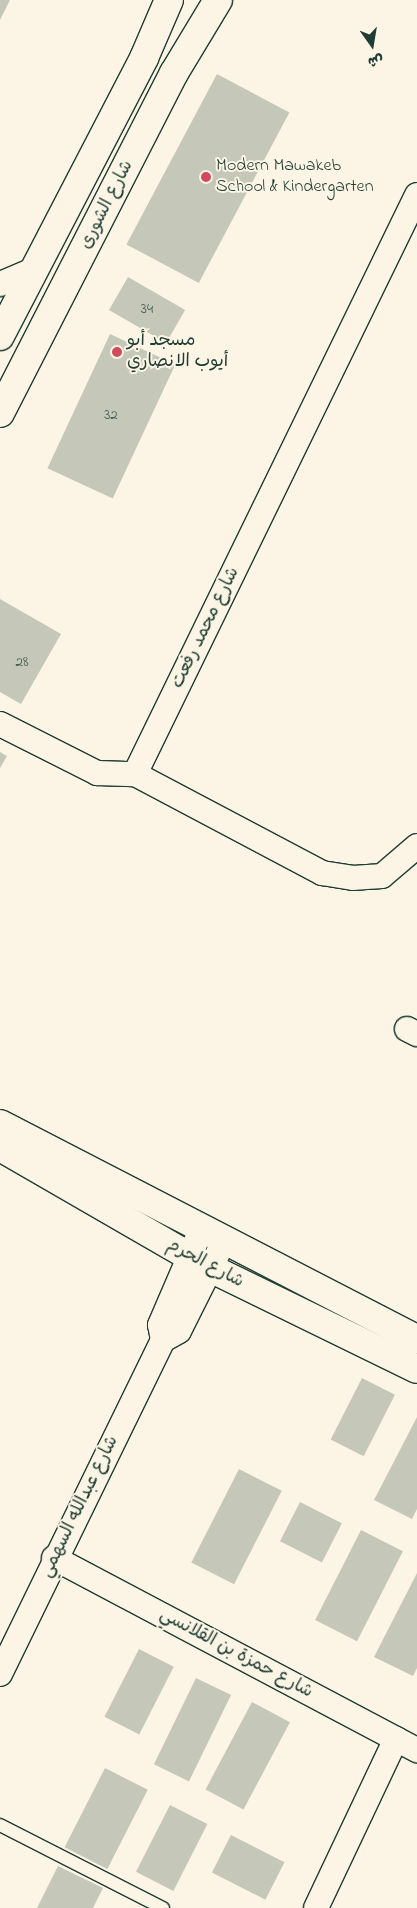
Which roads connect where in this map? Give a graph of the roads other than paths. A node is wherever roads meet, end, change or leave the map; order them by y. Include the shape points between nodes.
1 (151, 0) edge
2 (169, 0) edge
3 (218, 0) edge
4 (154, 33) junction
5 (417, 195) edge
6 (33, 270) junction
7 (0, 284) edge
8 (0, 336) edge
9 (0, 413) edge
10 (0, 724) edge
11 (135, 774) junction
12 (417, 846) edge
13 (0, 1124) edge
14 (0, 1147) edge
15 (212, 1236) junction
16 (200, 1262) junction
17 (417, 1339) edge
18 (417, 1368) edge
19 (54, 1558) junction
20 (0, 1674) edge
21 (396, 1739) junction
22 (417, 1750) edge
23 (0, 1825) edge
24 (162, 1908) edge
25 (316, 1908) edge

1 - 4 street
2 - 4 street, شارع الشورى
3 - 9 street, شارع الشورى via 174,73
4 - 6 street, شارع الشورى
5 - 11 street, شارع محمد رفعت
6 - 7 street
6 - 8 street, شارع الشورى
10 - 11 street via 97,774
11 - 12 street via 322,873 353,878 382,876
13 - 15 street, شارع الحرم
14 - 16 street, شارع الحرم
15 - 16 street, شارع عبدالله السهمي
15 - 17 street, شارع الحرم
16 - 18 street, شارع الحرم
16 - 19 street, شارع عبدالله السهمي via 160,1325 163,1340
19 - 20 street, شارع عبدالله السهمي
19 - 21 street, شارع حمزة بن القلانسي
21 - 22 street, شارع حمزة بن القلانسي
21 - 25 street
23 - 24 lane

